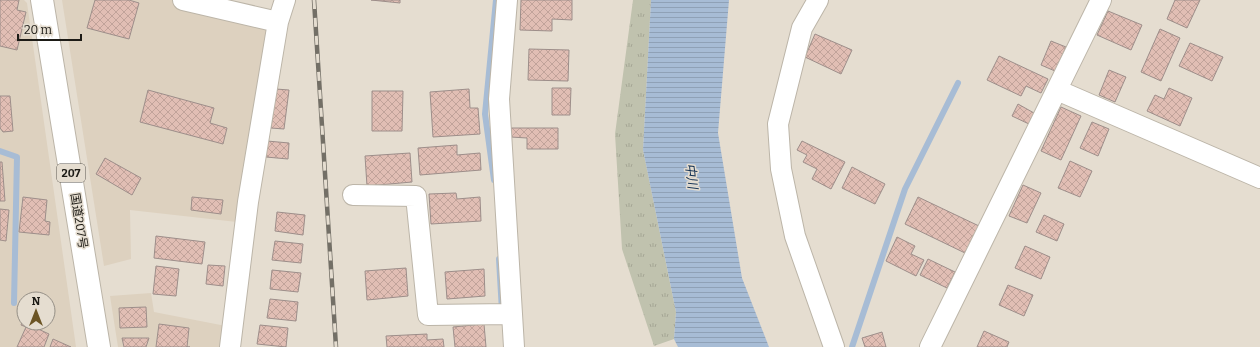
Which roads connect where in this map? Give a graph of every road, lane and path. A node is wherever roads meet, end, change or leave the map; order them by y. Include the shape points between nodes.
1 (42, 0) edge
2 (183, 0) edge
3 (285, 0) edge
4 (507, 0) edge
5 (818, 0) edge
6 (1101, 0) edge
7 (278, 22) junction
8 (1057, 90) junction
9 (1260, 178) edge
10 (353, 195) dead end
11 (503, 314) junction
12 (99, 347) edge
13 (230, 347) edge
14 (514, 347) edge
15 (834, 347) edge
16 (930, 347) edge

1 - 12 highway, 国道207号 / 207
2 - 7 street
3 - 7 street
4 - 11 street via 499,99
5 - 15 street via 802,28 778,124 781,169 795,236
6 - 8 street
7 - 13 street via 248,202
8 - 9 street
8 - 16 street
10 - 11 street via 416,196 428,315
11 - 14 street

